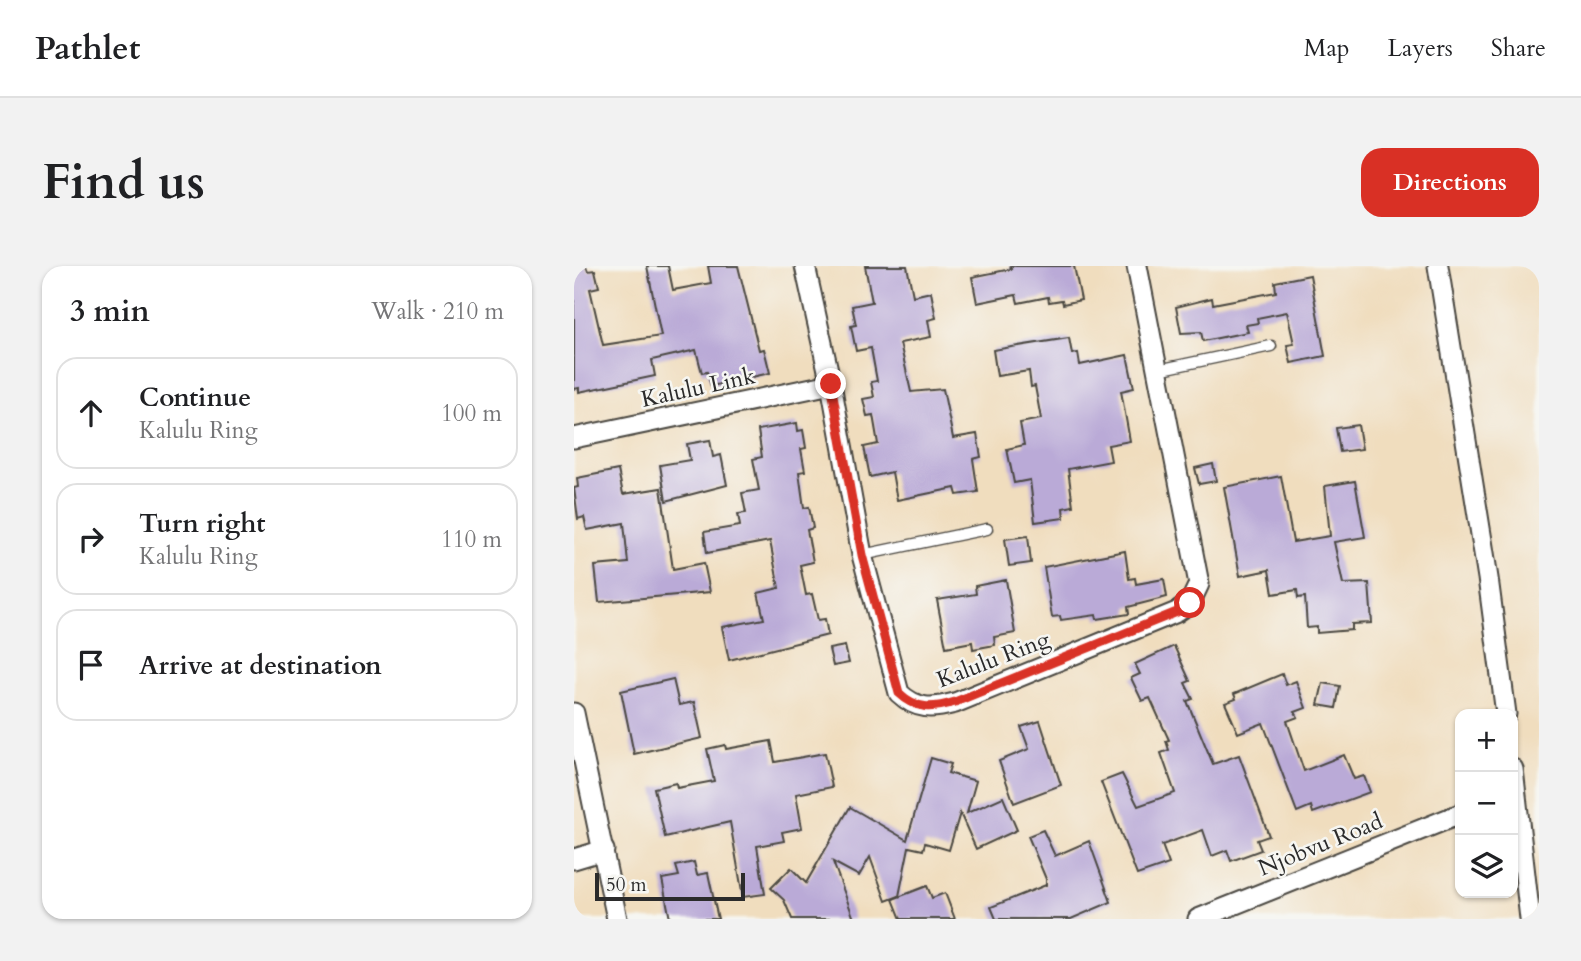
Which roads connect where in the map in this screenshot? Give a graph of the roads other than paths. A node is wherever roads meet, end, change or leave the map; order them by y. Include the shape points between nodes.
1 (805, 266) edge
2 (1137, 266) edge
3 (1438, 266) edge
4 (1271, 346) dead end
5 (1158, 370) junction
6 (831, 384) junction
7 (574, 438) edge
8 (987, 529) dead end
9 (862, 555) junction
10 (1505, 709) edge
11 (574, 713) edge
12 (1455, 816) edge
13 (1518, 824) edge
14 (604, 850) junction
15 (574, 859) edge
16 (617, 919) edge
17 (1198, 919) edge
18 (1530, 919) edge

1 - 6 street, Kalulu Ring
2 - 5 street, Kalulu Ring
3 - 10 street
4 - 5 lane
5 - 9 street, Kalulu Ring via 1199,584 1190,603 1177,612 955,702 922,708 899,693
6 - 7 street, Kalulu Link
6 - 9 street, Kalulu Ring
8 - 9 lane
11 - 14 street
12 - 17 street, Njobvu Road
13 - 18 street
14 - 15 street
14 - 16 street

